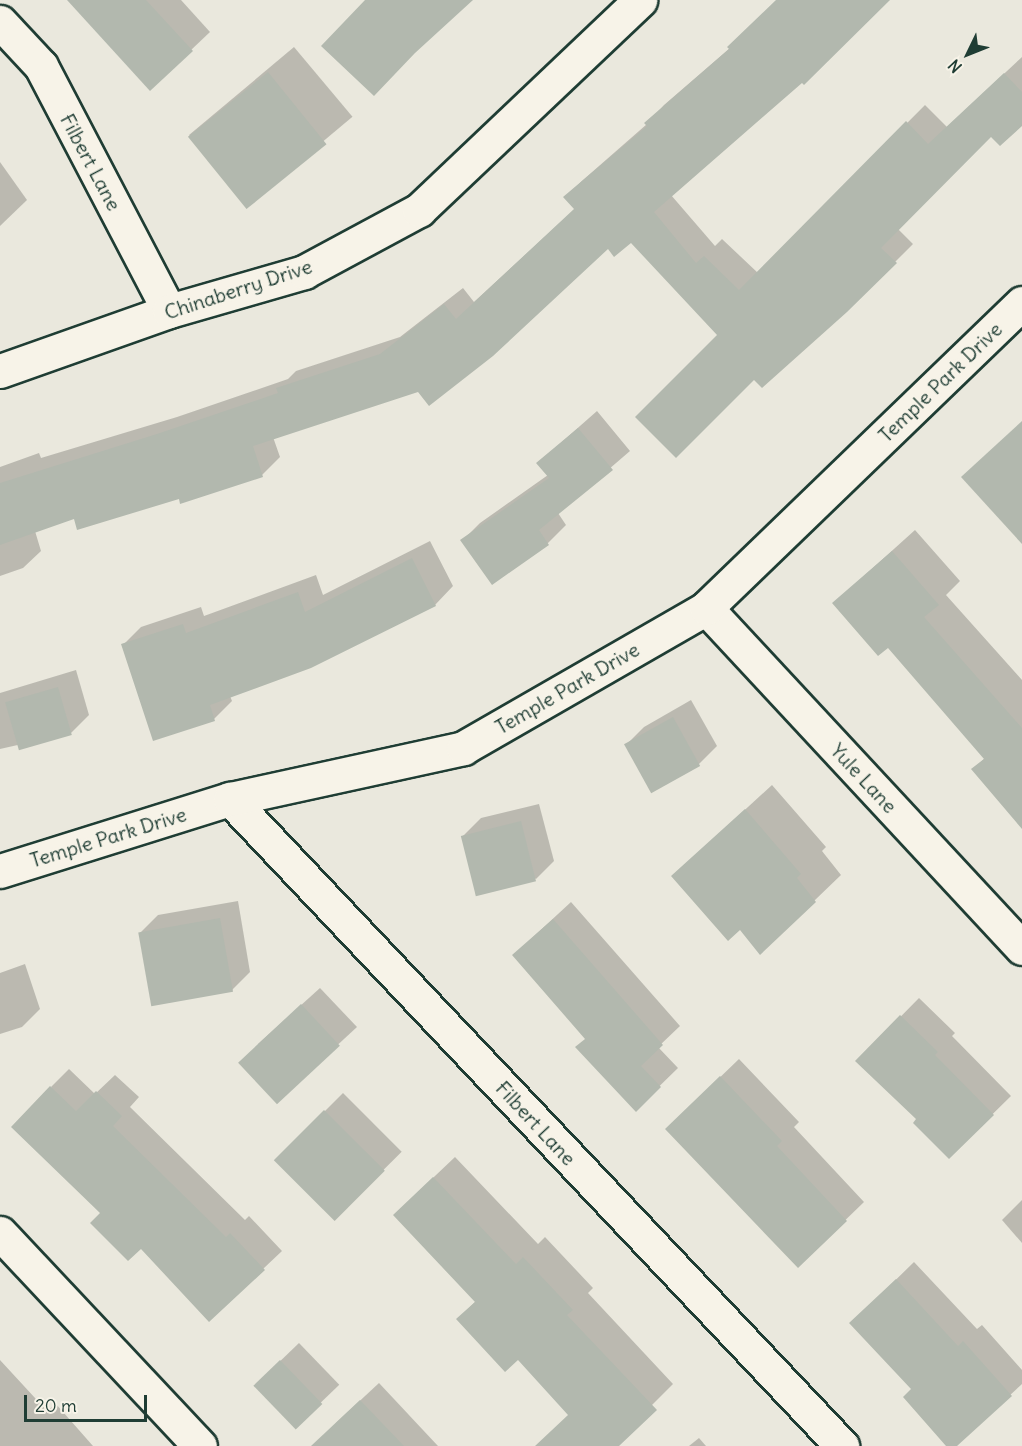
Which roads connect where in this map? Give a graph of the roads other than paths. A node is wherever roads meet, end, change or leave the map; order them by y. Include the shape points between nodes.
1 (640, 0) edge
2 (0, 22) edge
3 (1022, 303) edge
4 (169, 311) junction
5 (0, 371) edge
6 (706, 608) junction
7 (230, 799) junction
8 (0, 872) edge
9 (1022, 948) edge
10 (0, 1233) edge
11 (200, 1446) edge
12 (842, 1446) edge

1 - 4 street, Chinaberry Drive via 419,210 304,272
2 - 4 street, Filbert Lane via 41,66
3 - 6 street, Temple Park Drive
4 - 5 street, Chinaberry Drive
6 - 7 street, Temple Park Drive via 464,748
6 - 9 street, Yule Lane
7 - 8 street, Temple Park Drive
7 - 12 street, Filbert Lane
10 - 11 street

